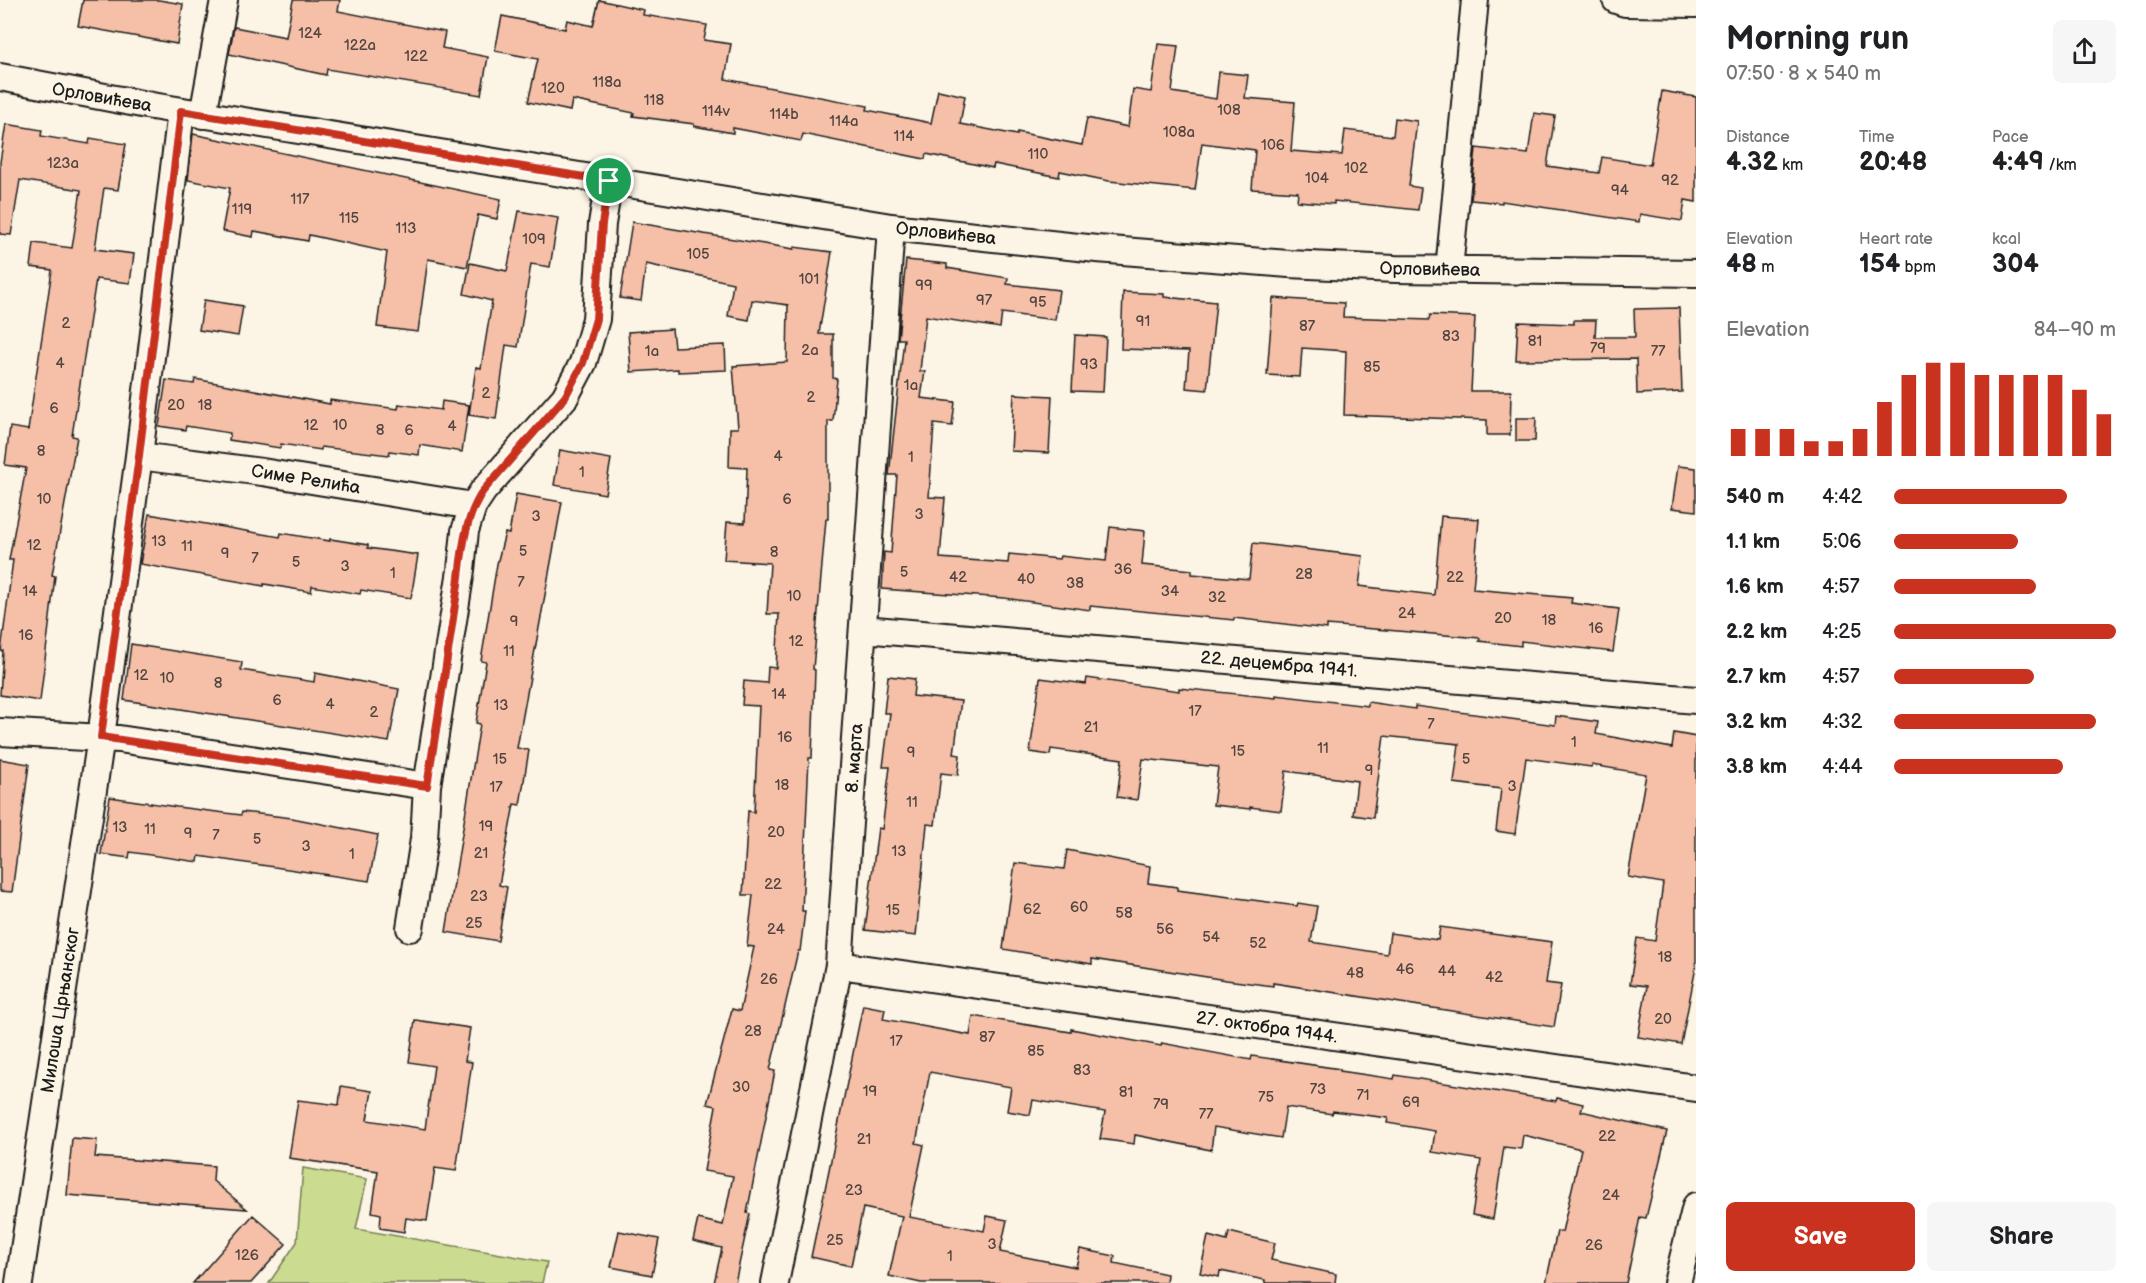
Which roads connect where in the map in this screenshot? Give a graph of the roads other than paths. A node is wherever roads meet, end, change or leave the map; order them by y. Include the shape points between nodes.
1 (224, 0) edge
2 (1475, 0) edge
3 (1616, 0) edge
4 (1696, 4) edge
5 (0, 78) edge
6 (192, 113) junction
7 (609, 181) junction
8 (891, 227) junction
9 (1449, 270) junction
10 (1696, 273) edge
11 (139, 456) junction
12 (473, 506) junction
13 (863, 629) junction
14 (1696, 700) edge
15 (0, 732) edge
16 (101, 737) junction
17 (427, 786) junction
18 (410, 928) dead end
19 (839, 965) junction
20 (1696, 1088) edge
21 (1696, 1206) edge
22 (19, 1283) edge
23 (775, 1283) edge
24 (1677, 1283) edge

1 - 6 street
2 - 9 street
3 - 4 street
5 - 6 street, Орловићева
6 - 7 street, Орловићева
6 - 11 street, Милоша Црњанског
7 - 8 street, Орловићева
7 - 12 street via 596,319 583,363 565,397
8 - 9 street, Орловићева via 1171,256
8 - 13 street, 8. марта
9 - 10 street, Орловићева
11 - 12 street, Симе Релића
11 - 16 street, Милоша Црњанског
12 - 17 street via 465,531
13 - 14 street, 22. децембра 1941.
13 - 19 street, 8. марта
15 - 16 street
16 - 17 street
16 - 22 street, Милоша Црњанског
17 - 18 street via 424,838
19 - 20 street, 27. октобра 1944.
19 - 23 street, 8. марта
21 - 24 street

